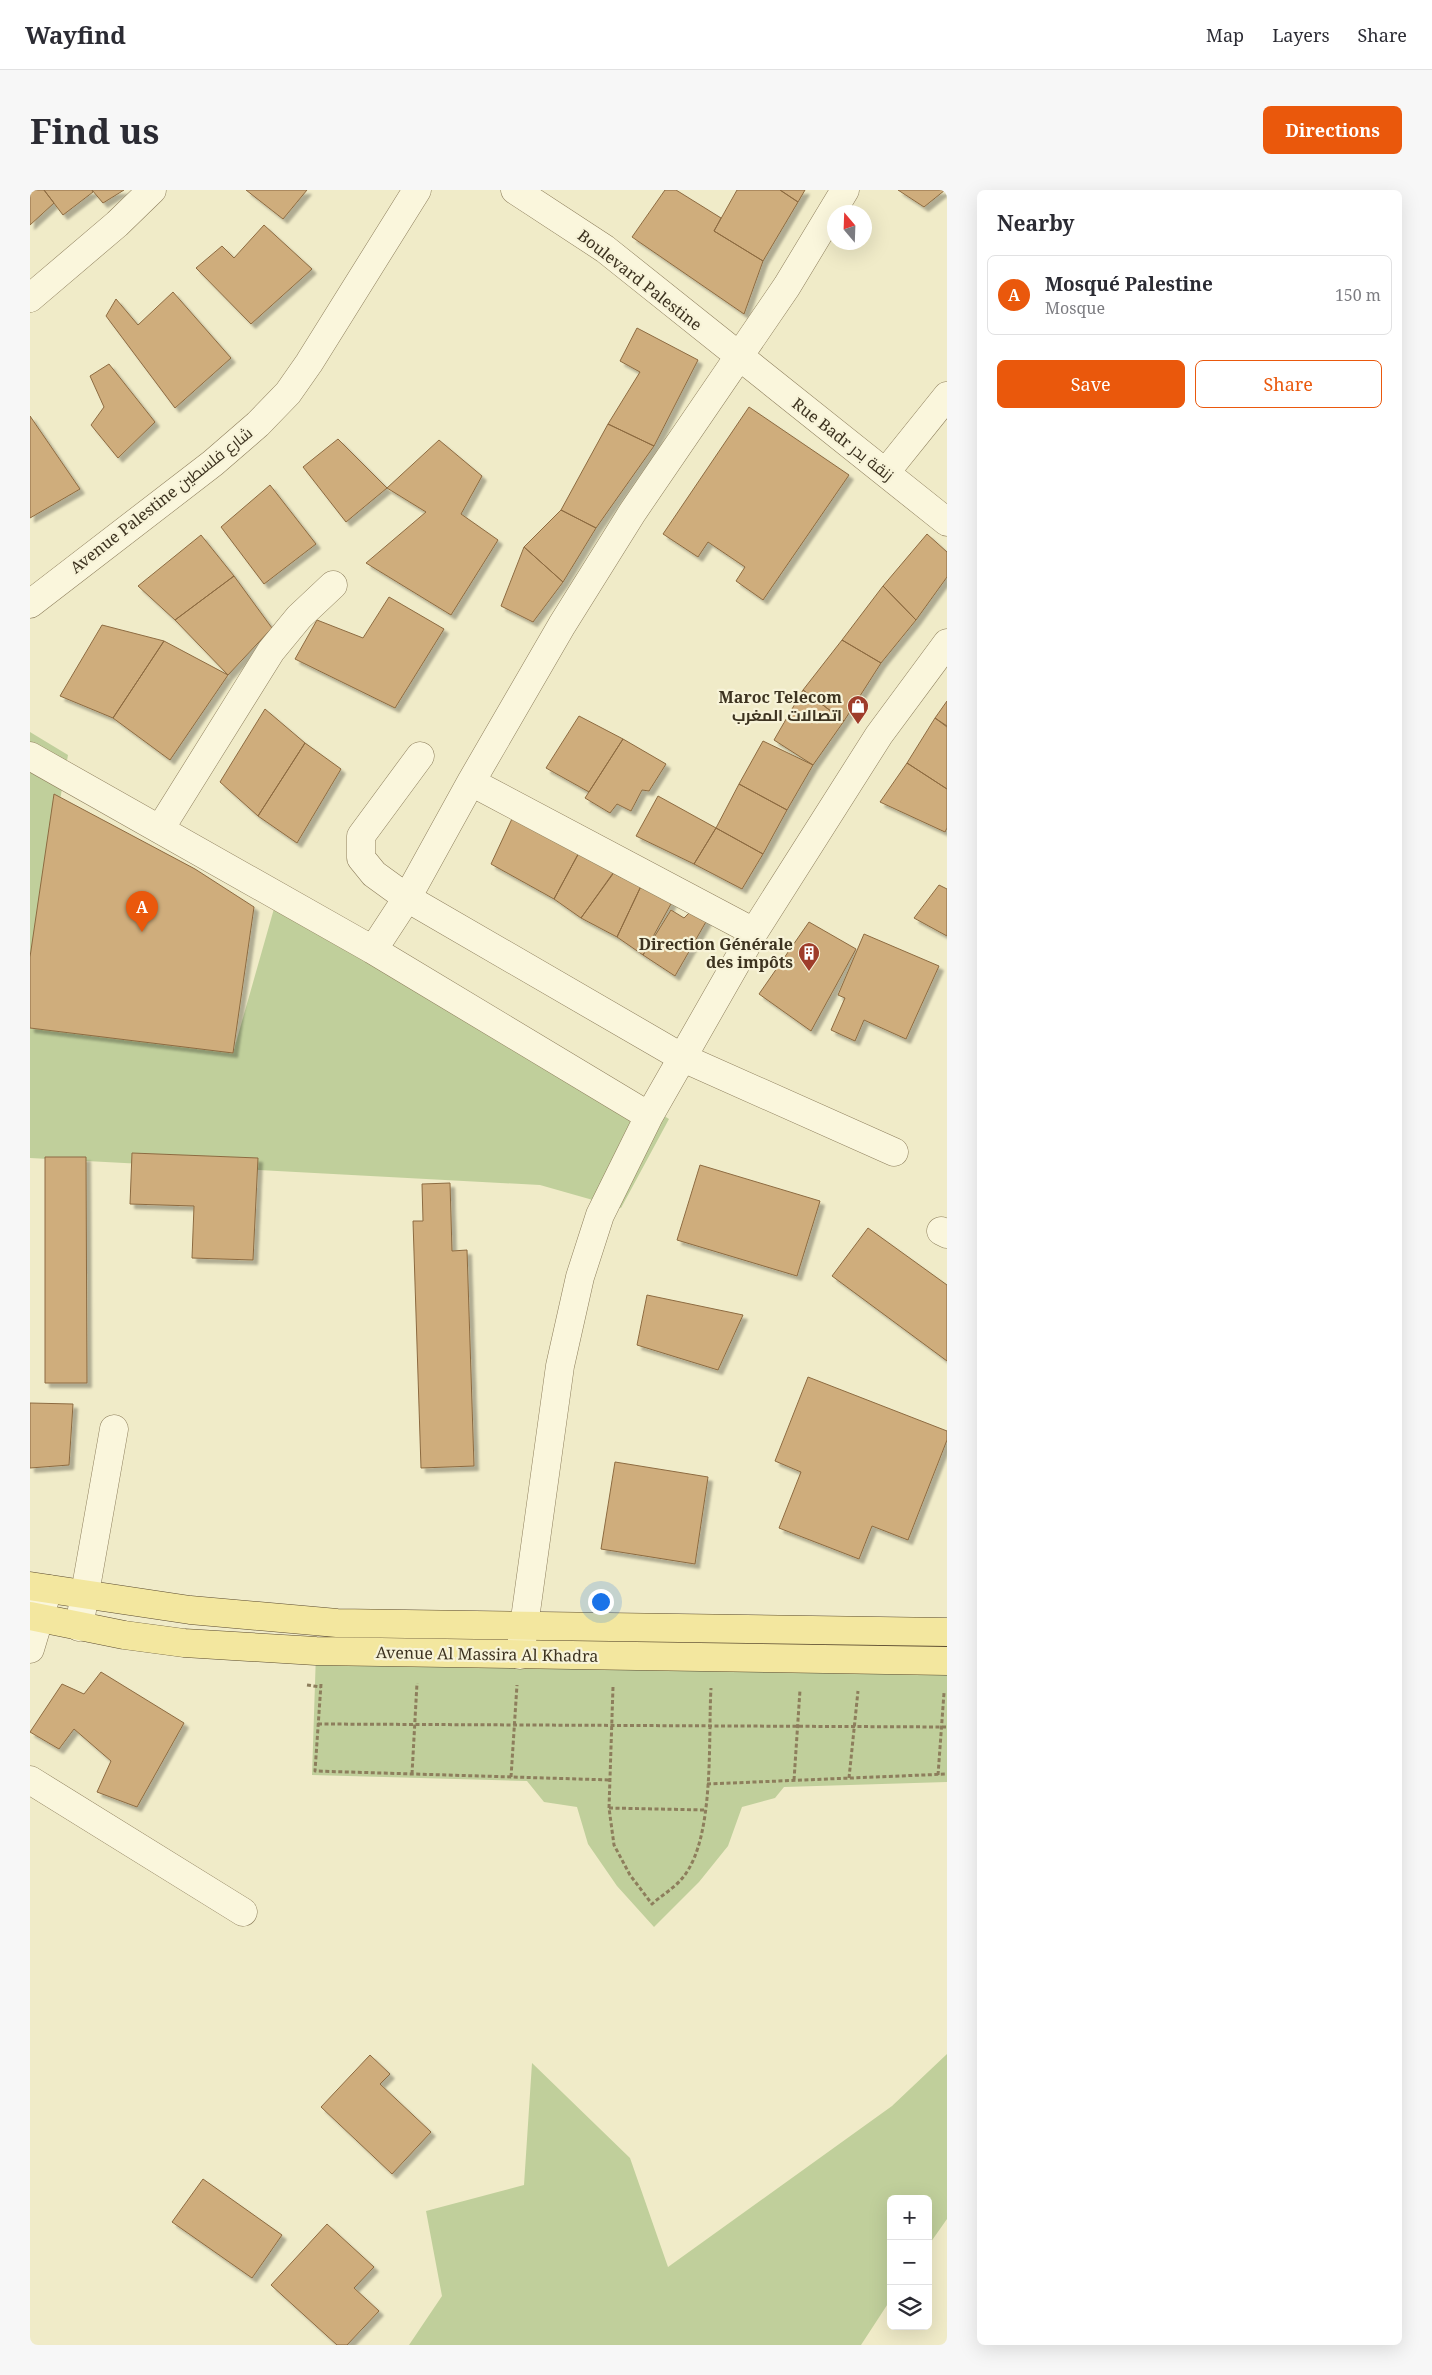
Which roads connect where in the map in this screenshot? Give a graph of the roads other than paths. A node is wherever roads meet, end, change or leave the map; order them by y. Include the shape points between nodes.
1 (152, 190) edge
2 (417, 190) edge
3 (515, 190) edge
4 (845, 190) edge
5 (30, 298) edge
6 (737, 356) junction
7 (947, 396) edge
8 (886, 472) junction
9 (947, 522) edge
10 (334, 585) dead end
11 (30, 604) edge
12 (945, 651) edge
13 (30, 756) edge
14 (420, 756) dead end
15 (471, 782) junction
16 (160, 829) junction
17 (407, 898) junction
18 (754, 932) junction
19 (373, 950) junction
20 (683, 1058) junction
21 (649, 1116) junction
22 (894, 1152) dead end
23 (114, 1430) dead end
24 (39, 1588) edge
25 (84, 1596) junction
26 (35, 1617) edge
27 (79, 1626) junction
28 (524, 1627) junction
29 (947, 1632) edge
30 (30, 1649) edge
31 (520, 1654) junction
32 (947, 1661) edge
33 (30, 1780) edge
34 (243, 1912) dead end

1 - 5 street
2 - 11 street, Avenue Palestine شارع فلسطين via 288,393 213,463
3 - 6 street, Boulevard Palestine via 605,249
4 - 6 street via 787,286
6 - 8 street, Rue Badr زنقة بدر
6 - 15 street via 562,625
7 - 8 street
8 - 9 street, Rue Badr زنقة بدر
10 - 16 street via 299,617 271,651
12 - 18 street via 880,735
13 - 16 street
14 - 17 street via 361,836 361,858 374,874
15 - 17 street
15 - 18 street
16 - 19 street
17 - 19 street
17 - 20 street
18 - 20 street
19 - 21 street
20 - 21 street
20 - 22 street
21 - 28 street via 600,1215 580,1277 560,1366
23 - 25 street
24 - 25 main road, Avenue Al Massira Al Khadra
24 - 26 street
25 - 27 street
25 - 28 main road, Avenue Al Massira Al Khadra via 318,1622
26 - 27 main road, Avenue Al Massira Al Khadra
26 - 30 street
27 - 31 main road, Avenue Al Massira Al Khadra via 167,1640 244,1647
28 - 29 main road, Avenue Al Massira Al Khadra
28 - 31 street
31 - 32 main road, Avenue Al Massira Al Khadra
33 - 34 street

